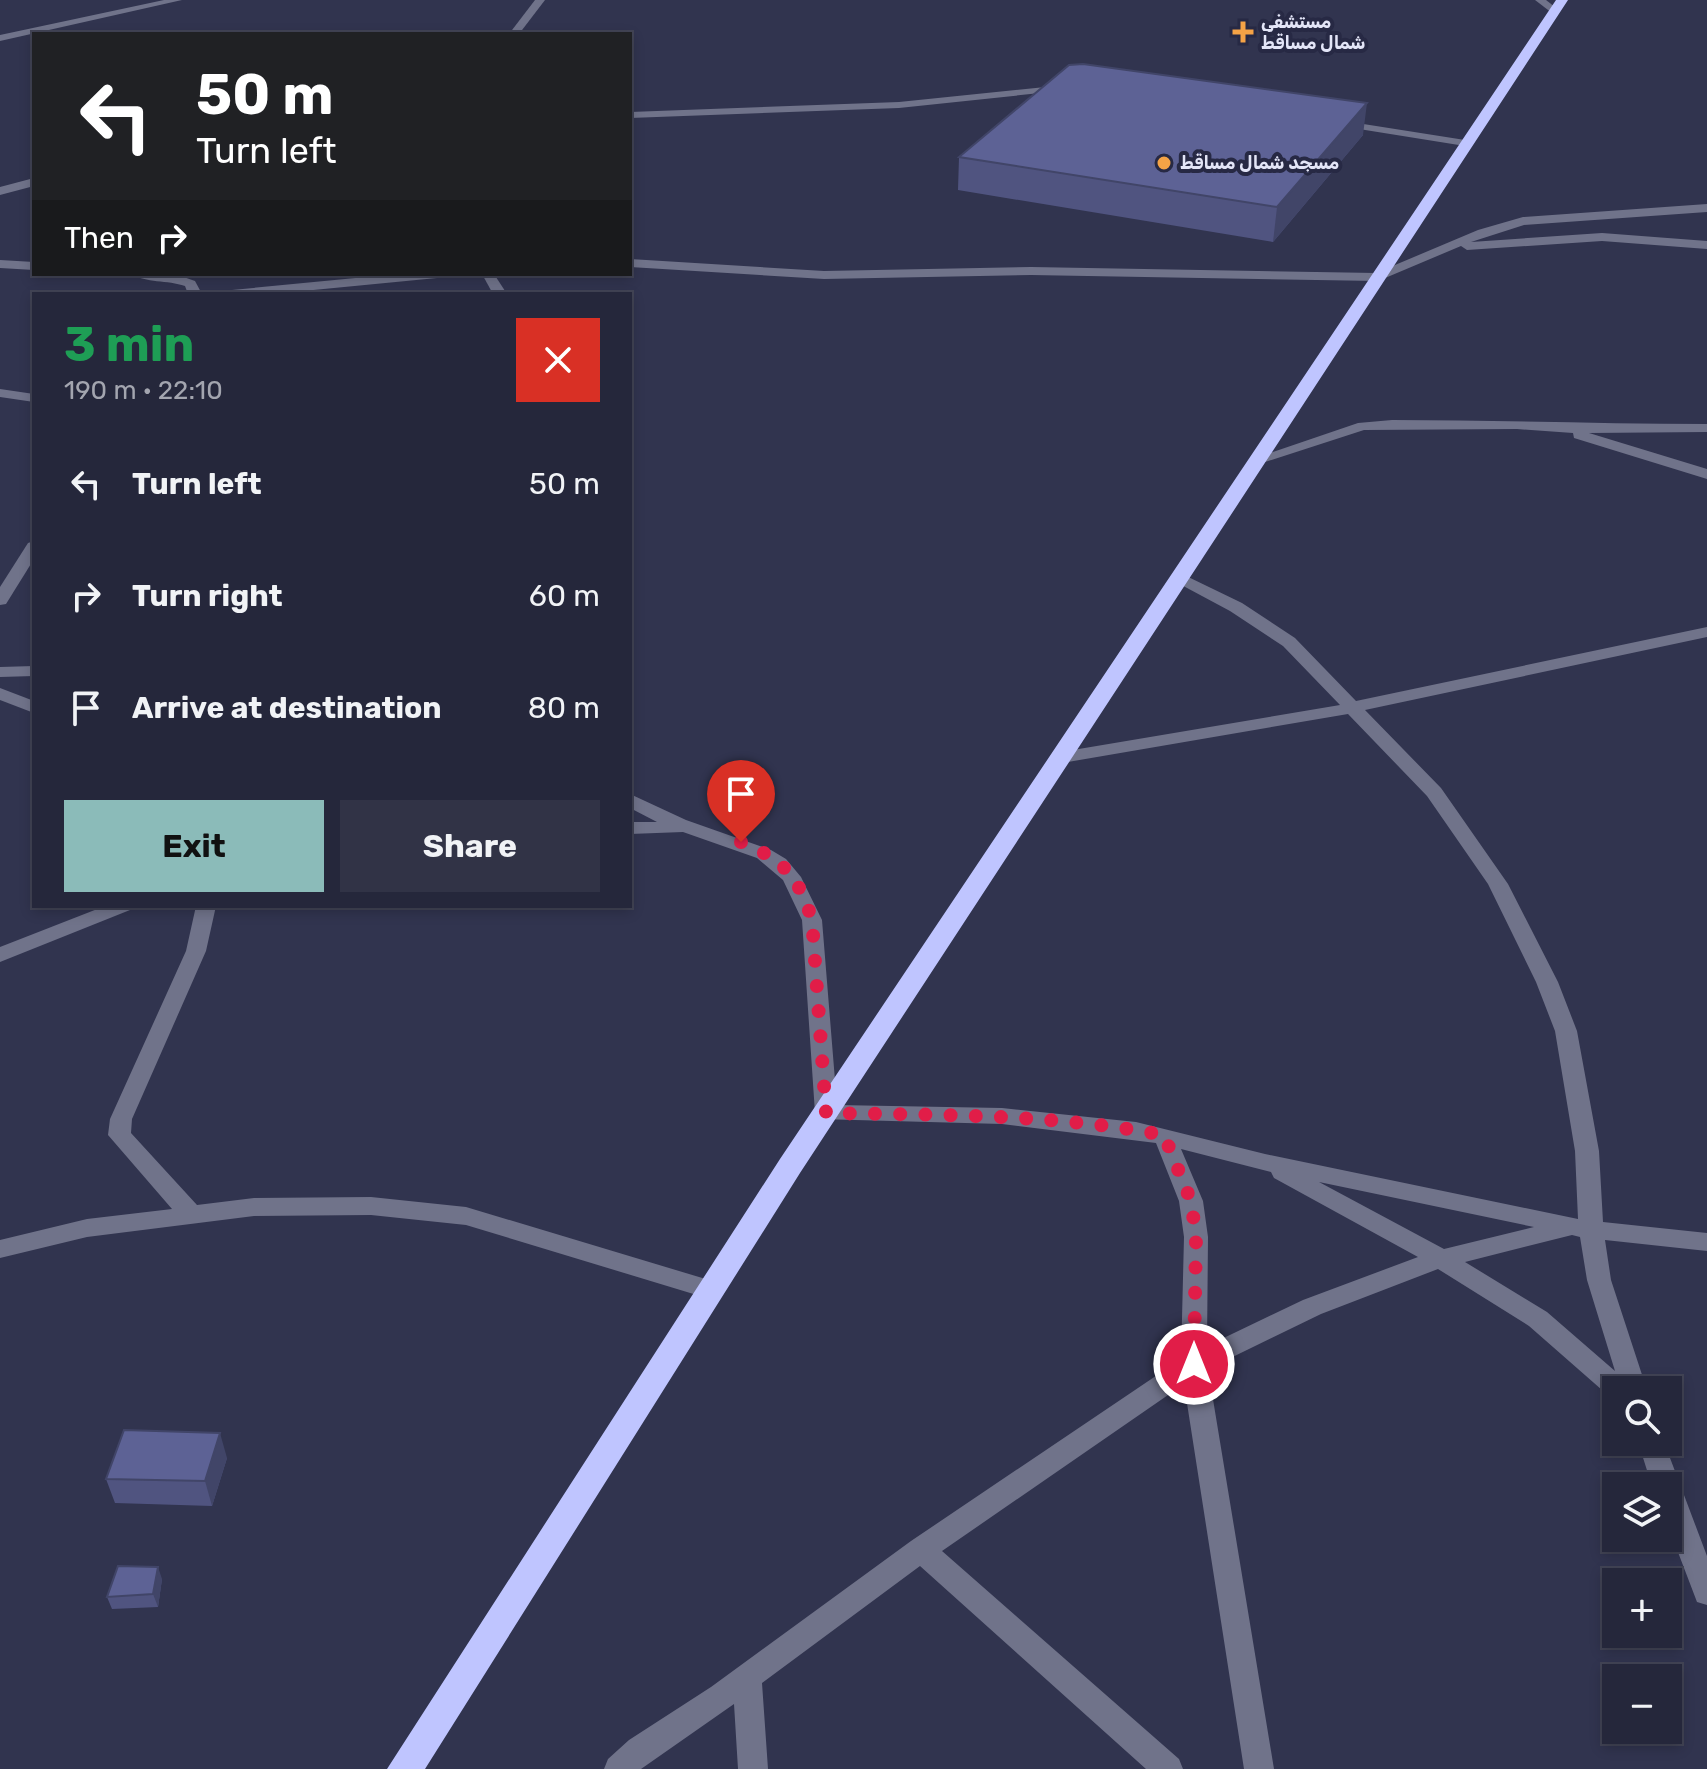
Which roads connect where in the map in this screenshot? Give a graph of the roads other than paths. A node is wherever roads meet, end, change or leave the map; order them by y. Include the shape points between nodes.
1 (177, 0) edge
2 (540, 0) edge
3 (1552, 4) edge
4 (516, 32) edge
5 (0, 38) edge
6 (1081, 89) edge
7 (632, 115) edge
8 (1324, 121) edge
9 (1465, 143) junction
10 (32, 183) edge
11 (0, 191) edge
12 (1707, 208) edge
13 (1707, 245) edge
14 (1455, 247) junction
15 (632, 263) edge
16 (0, 264) edge
17 (32, 266) edge
18 (161, 276) edge
19 (417, 276) edge
20 (1378, 277) junction
21 (194, 292) edge
22 (257, 292) edge
23 (0, 393) edge
24 (32, 398) edge
25 (1707, 428) edge
26 (1560, 429) junction
27 (1260, 459) junction
28 (1707, 474) edge
29 (32, 546) edge
30 (32, 547) edge
31 (0, 573) edge
32 (1180, 578) junction
33 (0, 600) edge
34 (1707, 621) edge
35 (1707, 632) edge
36 (1679, 637) junction
37 (32, 671) edge
38 (0, 672) edge
39 (0, 693) edge
40 (32, 707) edge
41 (1354, 707) junction
42 (1062, 757) junction
43 (635, 805) edge
44 (683, 827) junction
45 (632, 828) edge
46 (118, 908) edge
47 (206, 908) edge
48 (0, 955) edge
49 (826, 1113) junction
50 (1164, 1135) junction
51 (1265, 1162) junction
52 (192, 1215) junction
53 (1582, 1228) junction
54 (1707, 1242) edge
55 (0, 1249) edge
56 (1441, 1259) junction
57 (710, 1290) junction
58 (1194, 1364) junction
59 (1603, 1376) edge
60 (1630, 1376) edge
61 (1682, 1527) edge
62 (921, 1549) junction
63 (1707, 1593) edge
64 (747, 1677) junction
65 (405, 1769) edge
66 (619, 1769) edge
67 (753, 1769) edge
68 (1168, 1769) edge
69 (1259, 1769) edge

1 - 5 street
2 - 4 street
3 - 9 highway
6 - 7 street via 899,105
8 - 9 street
9 - 20 highway
10 - 11 street
12 - 14 street via 1523,221
13 - 14 street via 1602,237
14 - 20 street
15 - 20 street via 824,275 1031,271
16 - 17 street
18 - 21 street via 190,284
19 - 22 street
20 - 27 highway
23 - 24 street
25 - 26 street
26 - 27 street via 1363,426
26 - 28 street
27 - 32 highway
29 - 31 street
30 - 33 street
32 - 41 street via 1276,631
32 - 42 highway
34 - 36 street
35 - 36 street
36 - 41 street
37 - 38 street
39 - 40 street
41 - 42 street
41 - 53 street via 1434,792 1472,843 1542,970 1566,1031 1587,1151
42 - 49 highway
43 - 44 street
44 - 45 street
44 - 49 street via 770,854 803,892 812,920
46 - 48 street
47 - 52 street via 196,951 121,1119 119,1135
49 - 50 street via 1002,1116
49 - 57 highway
50 - 51 street
50 - 58 street via 1191,1201 1196,1237
51 - 53 street
51 - 56 street
52 - 55 street via 87,1228
52 - 57 street via 254,1207 371,1206 466,1216
53 - 54 street
53 - 56 street
53 - 60 street
56 - 58 street via 1312,1307
56 - 59 street via 1538,1319
57 - 65 highway
58 - 62 street
58 - 69 street
61 - 63 street
62 - 64 street
62 - 68 street
64 - 66 street
64 - 67 street

